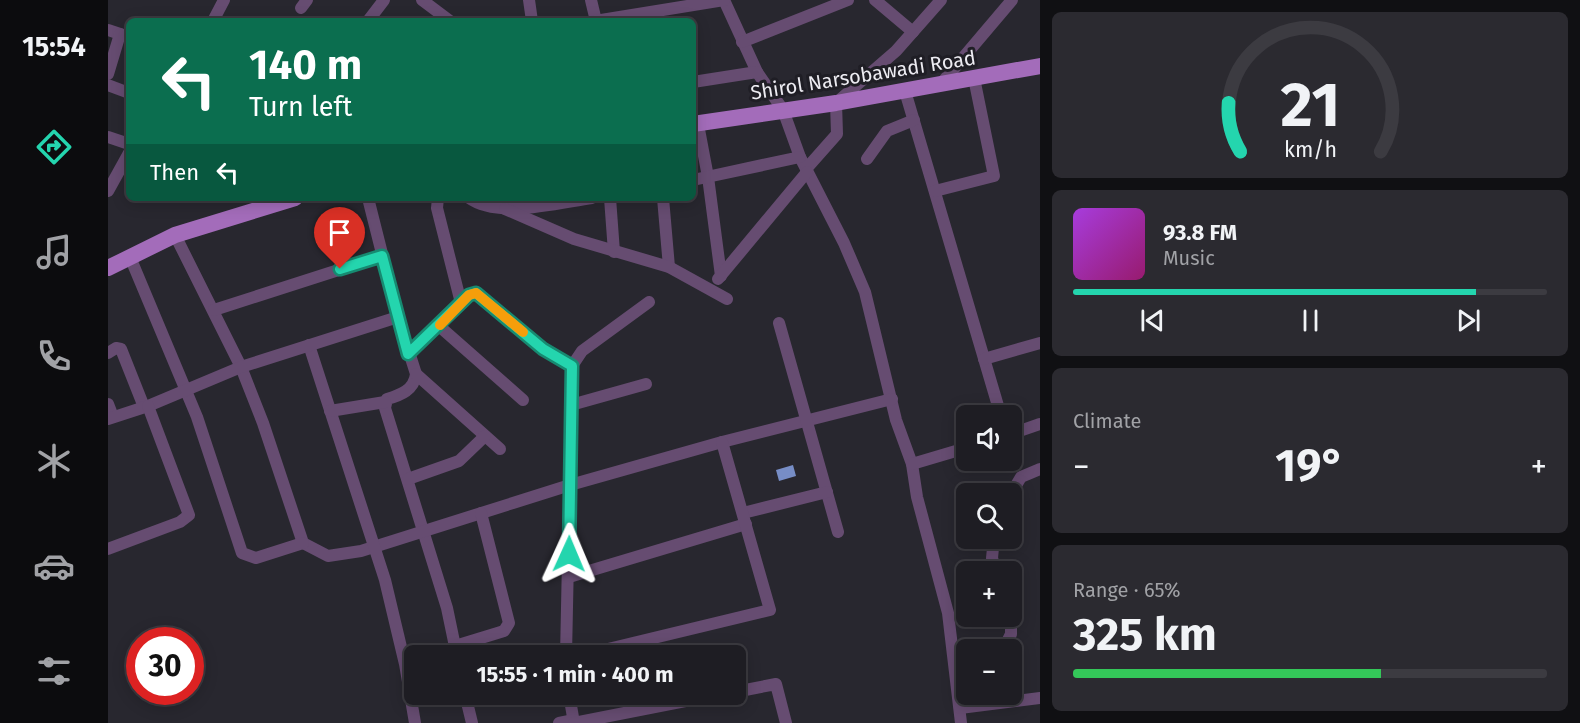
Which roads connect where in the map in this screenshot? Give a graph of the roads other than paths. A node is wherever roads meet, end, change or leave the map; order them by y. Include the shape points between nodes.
1 (224, 0) edge
2 (384, 0) edge
3 (422, 0) edge
4 (529, 0) edge
5 (591, 0) edge
6 (724, 0) edge
7 (848, 0) edge
8 (875, 0) edge
9 (941, 0) edge
10 (1012, 0) edge
11 (653, 6) edge
12 (215, 18) edge
13 (370, 18) edge
14 (446, 18) edge
15 (532, 18) edge
16 (595, 18) edge
17 (607, 18) edge
18 (913, 32) junction
19 (119, 34) edge
20 (742, 42) junction
21 (1040, 66) edge
22 (757, 72) junction
23 (108, 74) edge
24 (974, 78) junction
25 (696, 82) edge
26 (108, 85) edge
27 (940, 85) junction
28 (906, 91) junction
29 (126, 92) edge
30 (836, 103) junction
31 (783, 110) junction
32 (914, 120) junction
33 (696, 124) edge
34 (696, 128) edge
35 (108, 137) edge
36 (126, 143) edge
37 (126, 158) edge
38 (867, 159) dead end
39 (804, 166) junction
40 (708, 177) junction
41 (696, 179) edge
42 (108, 191) edge
43 (935, 191) junction
44 (285, 201) edge
45 (369, 201) edge
46 (438, 201) edge
47 (473, 201) edge
48 (569, 201) edge
49 (610, 201) edge
50 (663, 201) edge
51 (506, 209) junction
52 (175, 235) junction
53 (614, 252) junction
54 (382, 256) junction
55 (130, 257) junction
56 (669, 267) junction
57 (108, 268) edge
58 (721, 276) junction
59 (710, 289) junction
60 (727, 299) dead end
61 (649, 302) dead end
62 (461, 303) junction
63 (214, 310) junction
64 (398, 317) junction
65 (779, 323) dead end
66 (439, 326) junction
67 (1040, 344) edge
68 (309, 345) junction
69 (108, 352) edge
70 (408, 354) junction
71 (984, 359) junction
72 (572, 366) junction
73 (241, 367) junction
74 (416, 374) junction
75 (646, 384) dead end
76 (186, 391) junction
77 (892, 399) junction
78 (523, 400) dead end
79 (385, 402) junction
80 (108, 404) edge
81 (571, 405) junction
82 (998, 405) edge
83 (146, 407) junction
84 (330, 411) junction
85 (110, 418) edge
86 (806, 421) junction
87 (1040, 425) edge
88 (1022, 431) edge
89 (485, 436) junction
90 (722, 442) junction
91 (500, 449) dead end
92 (956, 451) edge
93 (912, 465) junction
94 (1040, 469) edge
95 (408, 478) junction
96 (1017, 483) edge
97 (570, 485) junction
98 (827, 492) junction
99 (481, 513) junction
100 (745, 519) junction
101 (424, 532) junction
102 (838, 532) dead end
103 (303, 543) junction
104 (373, 547) junction
105 (108, 549) edge
106 (569, 577) junction
107 (455, 645) edge
108 (470, 645) edge
109 (566, 645) edge
110 (625, 645) edge
111 (956, 645) edge
112 (746, 690) edge
113 (1039, 702) edge
114 (468, 705) edge
115 (571, 705) edge
116 (663, 705) edge
117 (960, 708) joint
118 (574, 722) edge
119 (415, 723) edge
120 (472, 723) edge
121 (559, 723) edge
122 (786, 723) edge
123 (961, 723) edge

1 - 12 street
2 - 13 street
3 - 14 street
4 - 15 street
5 - 16 street
6 - 11 street
6 - 20 street
7 - 20 street
8 - 18 street
9 - 18 street
10 - 27 street
11 - 17 street
18 - 30 street
19 - 23 street
20 - 22 street
21 - 24 main road, Shirol Narsobawadi Road
22 - 25 street
22 - 31 street
24 - 27 main road, Shirol Narsobawadi Road
24 - 43 street via 994,176
26 - 29 street
27 - 28 main road, Shirol Narsobawadi Road
28 - 30 main road, Shirol Narsobawadi Road
28 - 32 street
30 - 31 main road, Shirol Narsobawadi Road
30 - 39 street via 837,134
31 - 33 main road, Shirol Narsobawadi Road
31 - 39 street
32 - 38 street via 887,131
32 - 43 street
34 - 40 street
35 - 36 street
37 - 42 street
39 - 40 street
39 - 58 street
39 - 77 street via 865,292
40 - 41 street
40 - 58 street
43 - 71 street
44 - 52 main road
45 - 54 street
46 - 62 street
47 - 51 street
48 - 51 street
49 - 53 street
50 - 56 street
51 - 53 street
52 - 55 main road
52 - 63 street
53 - 56 street
54 - 63 street
54 - 64 street
55 - 57 main road
55 - 76 street
56 - 59 street
58 - 59 street
59 - 60 street
61 - 72 street via 582,351
62 - 66 street
62 - 72 street via 469,295 480,294 543,349
63 - 73 street
64 - 68 street
64 - 70 street
65 - 86 street
66 - 70 street
66 - 78 street
67 - 71 street
68 - 73 street
68 - 84 street
69 - 83 street via 121,349
70 - 74 street
71 - 82 street
72 - 81 street
73 - 76 street
73 - 103 street
74 - 79 street via 407,392
74 - 89 street
75 - 81 street
76 - 83 street
76 - 103 street via 213,458 242,553 256,558
77 - 86 street
77 - 93 street
79 - 84 street
79 - 95 street
80 - 85 street
81 - 97 street
83 - 85 street
83 - 105 street via 189,515
84 - 104 street
86 - 90 street
86 - 98 street
87 - 88 street
89 - 91 street
89 - 95 street via 459,461
90 - 97 street
90 - 100 street
92 - 93 street
93 - 111 street
94 - 96 street via 1021,477
95 - 101 street
97 - 99 street
97 - 106 street
98 - 100 street
98 - 102 street
99 - 101 street
99 - 108 street via 509,623 504,631
100 - 106 street
100 - 110 street via 770,610
101 - 104 street
101 - 107 street
103 - 104 street via 328,556
104 - 119 street via 395,616
106 - 109 street
112 - 122 street via 776,684
113 - 117 street
114 - 120 street
115 - 118 street
116 - 118 street
117 - 123 street
118 - 121 street

